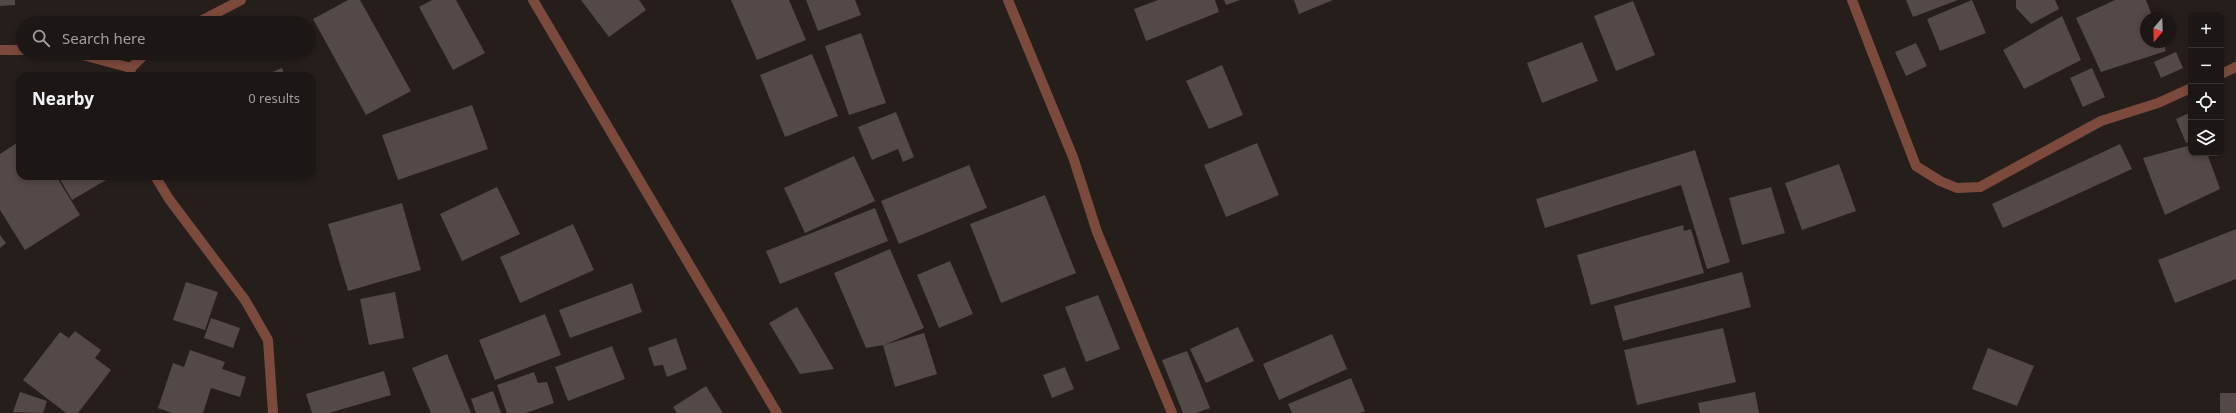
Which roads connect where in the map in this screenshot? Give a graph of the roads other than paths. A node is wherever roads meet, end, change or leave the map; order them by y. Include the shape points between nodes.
1 (241, 0) edge
2 (533, 0) edge
3 (1008, 0) edge
4 (1852, 0) edge
5 (210, 16) edge
6 (0, 50) edge
7 (16, 50) edge
8 (96, 60) edge
9 (140, 60) edge
10 (2236, 67) edge
11 (131, 72) edge
12 (2224, 73) edge
13 (2188, 89) edge
14 (157, 180) edge
15 (273, 413) edge
16 (777, 413) edge
17 (1172, 413) edge

1 - 5 street
2 - 16 street
3 - 17 street via 1073,157 1097,232
4 - 13 street via 1916,166 1957,188 1980,187 2101,121 2158,103
6 - 7 street
8 - 11 street
9 - 11 street
10 - 12 street
14 - 15 street via 245,300 268,340

